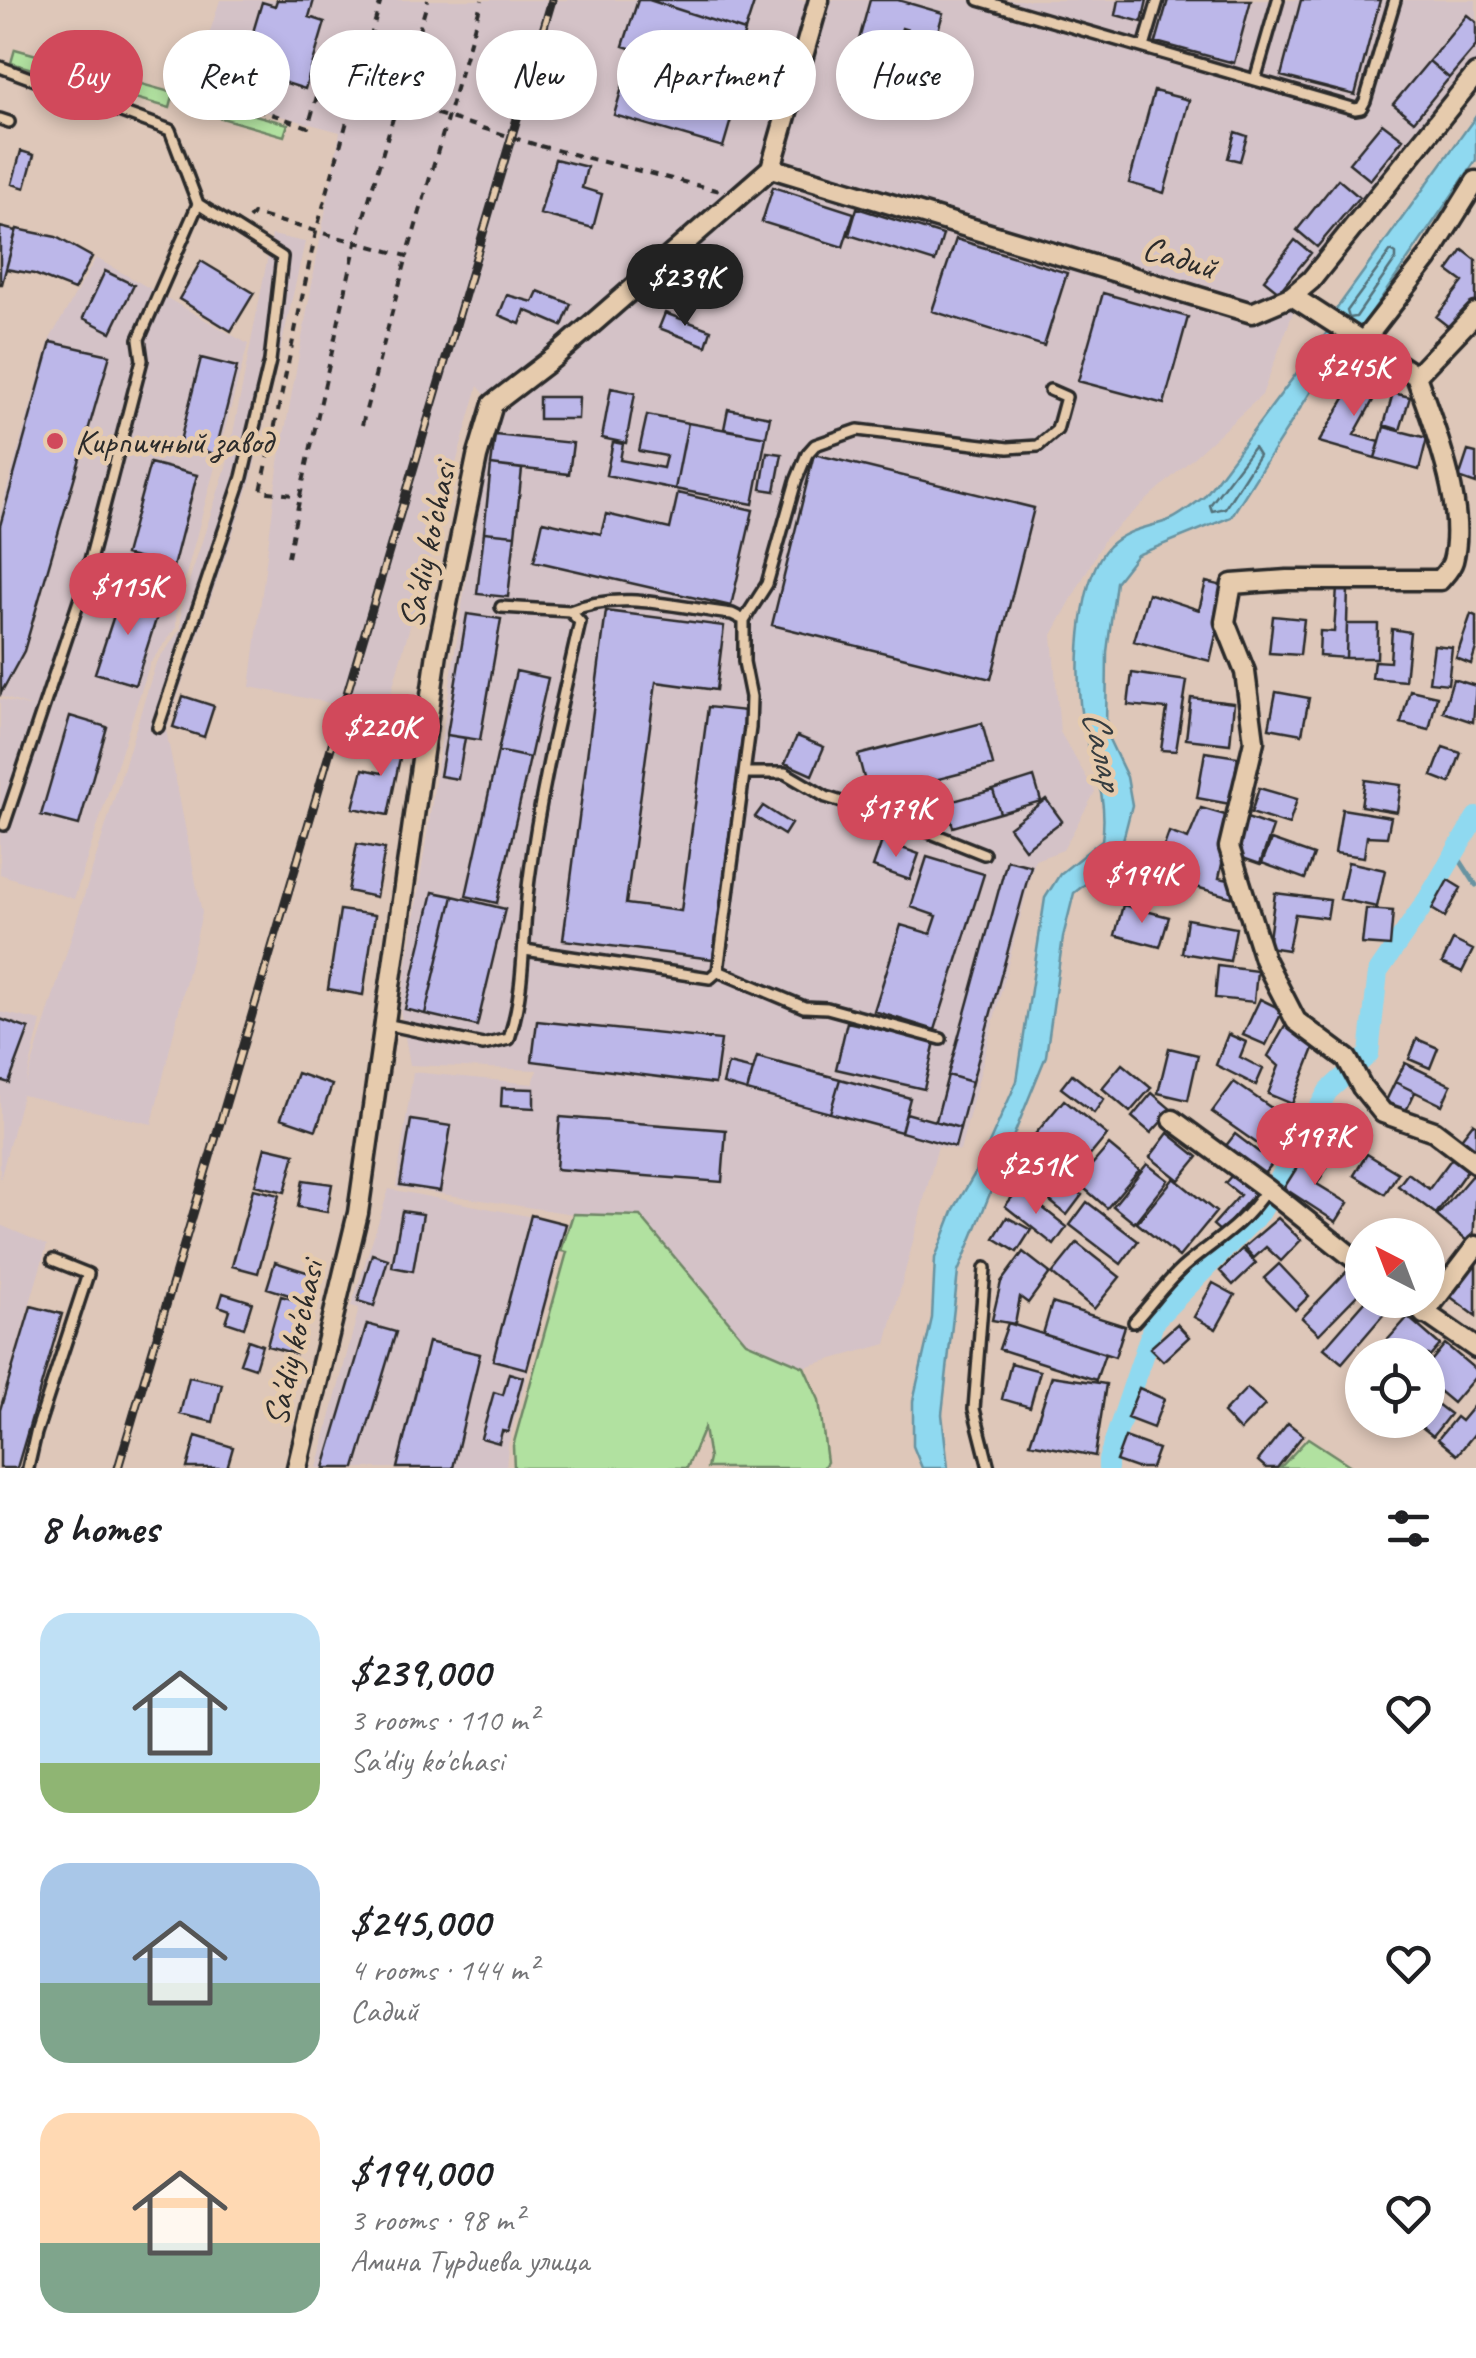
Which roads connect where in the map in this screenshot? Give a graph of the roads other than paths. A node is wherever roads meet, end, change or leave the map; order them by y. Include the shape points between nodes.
1 (819, 0) edge
2 (979, 0) edge
3 (1158, 0) edge
4 (1278, 0) edge
5 (1395, 0) edge
6 (1144, 46) junction
7 (0, 67) edge
8 (1476, 74) edge
9 (1255, 80) junction
10 (772, 168) junction
11 (1476, 181) edge
12 (198, 204) junction
13 (1292, 296) junction
14 (1476, 314) edge
15 (1360, 342) junction
16 (1416, 376) junction
17 (1050, 390) dead end
18 (1456, 526) junction
19 (1476, 536) edge
20 (501, 607) dead end
21 (570, 611) junction
22 (744, 620) junction
23 (158, 727) dead end
24 (744, 773) junction
25 (4, 826) dead end
26 (984, 854) dead end
27 (525, 950) junction
28 (718, 970) junction
29 (384, 1024) junction
30 (941, 1038) dead end
31 (1172, 1120) dead end
32 (1476, 1163) edge
33 (1267, 1189) junction
34 (1476, 1246) edge
35 (1345, 1253) edge
36 (53, 1260) dead end
37 (985, 1268) dead end
38 (1445, 1287) edge
39 (1430, 1318) edge
40 (1134, 1322) dead end
41 (1476, 1348) edge
42 (28, 1468) edge
43 (297, 1468) edge
44 (989, 1468) edge

1 - 10 street
2 - 6 lane
3 - 6 lane
4 - 9 lane
5 - 9 lane via 1361,108
6 - 9 lane
7 - 12 lane via 170,130
8 - 13 street, Садий via 1326,264
10 - 13 street, Садий via 1252,313
10 - 29 street, Sa'diy ko'chasi via 493,404 438,653
11 - 15 street via 1428,258
12 - 23 lane via 282,257 270,362 242,477
12 - 25 lane via 139,340 142,360 81,595
13 - 15 street
14 - 16 street
15 - 16 street
16 - 18 street via 1443,449
17 - 22 lane via 1066,397 1057,430 1038,446 858,430 815,445 796,480 767,584
18 - 19 street
18 - 32 street via 1453,564 1440,580 1232,584 1225,622 1245,672 1254,741 1229,847 1264,959 1296,1021 1347,1058 1383,1113 1434,1131
20 - 21 lane
21 - 22 lane via 619,598
21 - 27 lane via 580,622 529,881
22 - 24 lane via 751,697
24 - 26 lane via 785,773 826,797
24 - 28 lane
27 - 28 lane via 710,978
27 - 29 lane via 510,1038 483,1044
28 - 30 lane via 804,1007
29 - 43 street, Sa'diy ko'chasi via 358,1213
31 - 33 street
33 - 35 street
33 - 40 lane
34 - 38 street
36 - 42 lane via 88,1274
37 - 44 lane via 974,1409
39 - 41 street

